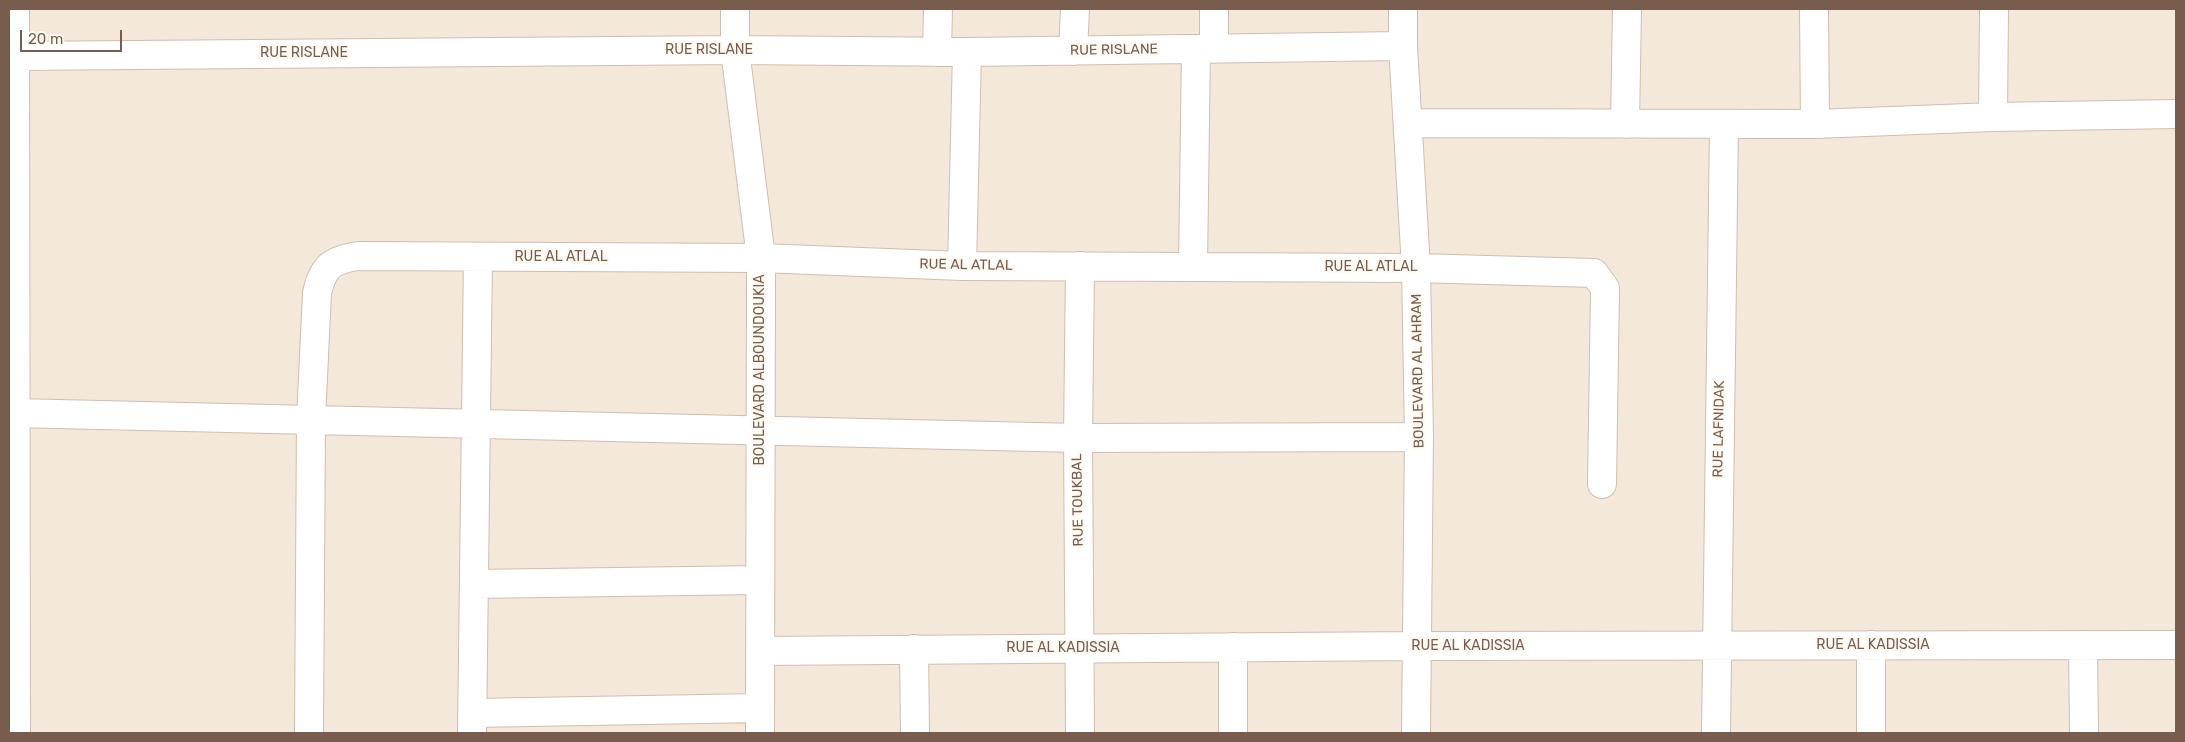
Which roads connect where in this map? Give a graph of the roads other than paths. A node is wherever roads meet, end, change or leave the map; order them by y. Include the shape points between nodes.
1 (15, 9) edge
2 (735, 9) edge
3 (938, 9) edge
4 (1075, 9) edge
5 (1214, 9) edge
6 (1403, 9) edge
7 (1627, 9) edge
8 (1814, 9) edge
9 (1994, 9) edge
10 (1403, 46) junction
11 (1205, 49) junction
12 (735, 50) junction
13 (1073, 51) junction
14 (937, 52) junction
15 (966, 52) junction
16 (15, 56) junction
17 (2176, 114) edge
18 (1993, 117) junction
19 (1408, 124) junction
20 (1625, 124) junction
21 (1724, 124) junction
22 (1814, 124) junction
23 (478, 257) junction
24 (761, 258) junction
25 (962, 266) junction
26 (1080, 266) junction
27 (1193, 267) junction
28 (1416, 268) junction
29 (15, 413) junction
30 (311, 419) junction
31 (476, 423) junction
32 (759, 429) junction
33 (1419, 437) junction
34 (1078, 438) junction
35 (1602, 484) dead end
36 (760, 580) junction
37 (474, 584) junction
38 (1871, 645) junction
39 (2083, 645) junction
40 (2176, 645) edge
41 (1416, 646) junction
42 (1716, 646) junction
43 (1233, 647) junction
44 (1080, 648) junction
45 (914, 649) junction
46 (760, 651) junction
47 (760, 721) edge
48 (472, 723) edge
49 (16, 733) edge
50 (309, 733) edge
51 (915, 733) edge
52 (1080, 733) edge
53 (1233, 733) edge
54 (1416, 733) edge
55 (1716, 733) edge
56 (1871, 733) edge
57 (2084, 733) edge

1 - 16 street
2 - 12 street, BOULEVARD ALBOUNDOUKIA
3 - 14 street
4 - 13 street
5 - 11 street
6 - 10 street, BOULEVARD AL AHRAM
7 - 20 street
8 - 22 street
9 - 18 street
10 - 11 street, RUE RISLANE
10 - 19 street, BOULEVARD AL AHRAM
11 - 13 street, RUE RISLANE
11 - 27 street
12 - 14 street, RUE RISLANE
12 - 16 street, RUE RISLANE
12 - 24 street, BOULEVARD ALBOUNDOUKIA
13 - 15 street, RUE RISLANE
14 - 15 street, RUE RISLANE
15 - 25 street
16 - 29 street
17 - 18 street
18 - 22 street
19 - 20 street
19 - 28 street, BOULEVARD AL AHRAM
20 - 21 street
21 - 22 street
21 - 42 street, RUE LAFNIDAK
23 - 24 street, RUE AL ATLAL
23 - 30 street, RUE AL ATLAL via 358,256 341,259 328,267 321,277 317,293
23 - 31 street
24 - 25 street, RUE AL ATLAL
24 - 32 street, BOULEVARD ALBOUNDOUKIA
25 - 26 street, RUE AL ATLAL
26 - 27 street, RUE AL ATLAL
26 - 34 street, RUE TOUKBAL
27 - 28 street, RUE AL ATLAL
28 - 33 street, BOULEVARD AL AHRAM
28 - 35 street, RUE AL ATLAL via 1594,273 1602,281 1605,288
29 - 30 street
29 - 49 street
30 - 31 street
30 - 50 street
31 - 32 street
31 - 37 street
32 - 34 street
32 - 36 street, BOULEVARD ALBOUNDOUKIA
33 - 34 street
33 - 41 street, BOULEVARD AL AHRAM
34 - 44 street, RUE TOUKBAL
36 - 37 street
36 - 46 street, BOULEVARD ALBOUNDOUKIA
37 - 48 street
38 - 39 street, RUE AL KADISSIA
38 - 42 street, RUE AL KADISSIA
38 - 56 street
39 - 40 street, RUE AL KADISSIA
39 - 57 street
41 - 42 street, RUE AL KADISSIA
41 - 43 street, RUE AL KADISSIA
41 - 54 street, BOULEVARD AL AHRAM
42 - 55 street, RUE LAFNIDAK
43 - 44 street, RUE AL KADISSIA
43 - 53 street
44 - 45 street, RUE AL KADISSIA
44 - 52 street, RUE TOUKBAL
45 - 46 street, RUE AL KADISSIA
45 - 51 street
46 - 47 street, BOULEVARD ALBOUNDOUKIA
47 - 48 street

